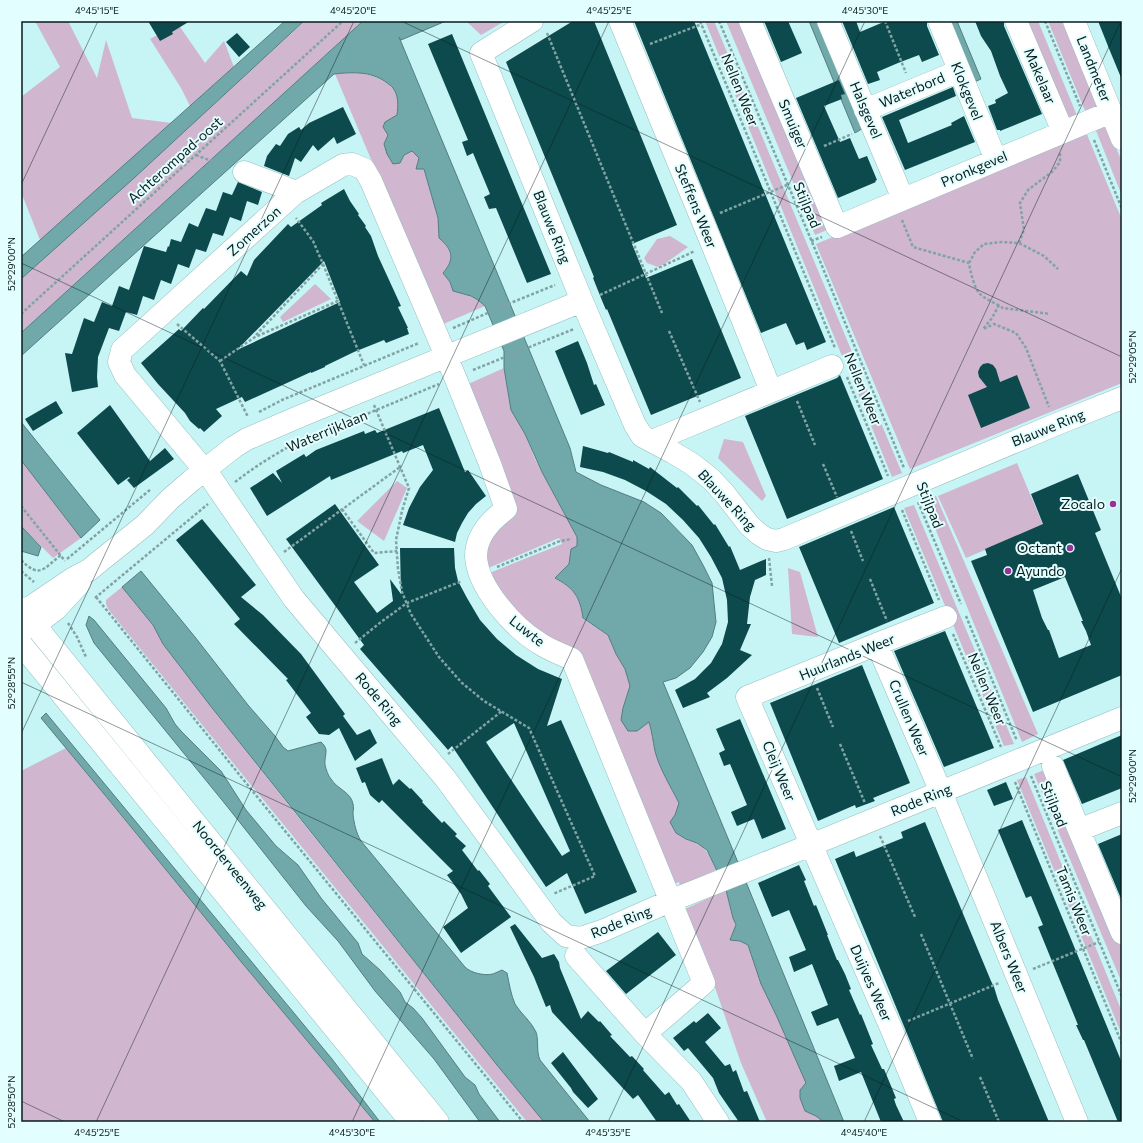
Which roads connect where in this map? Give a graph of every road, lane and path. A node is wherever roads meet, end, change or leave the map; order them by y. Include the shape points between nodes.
1 (343, 21) edge
2 (620, 21) edge
3 (719, 21) edge
4 (750, 21) edge
5 (828, 21) edge
6 (885, 21) edge
7 (939, 21) edge
8 (1016, 21) edge
9 (1074, 21) edge
10 (701, 22) edge
11 (538, 25) edge
12 (632, 51) junction
13 (959, 71) junction
14 (913, 90) junction
15 (865, 110) junction
16 (1111, 112) junction
17 (852, 134) dead end
18 (1059, 134) junction
19 (1122, 138) edge
20 (806, 154) junction
21 (196, 155) junction
22 (996, 160) junction
23 (244, 172) joint
24 (788, 185) junction
25 (771, 192) junction
26 (289, 199) junction
27 (899, 201) junction
28 (702, 221) junction
29 (837, 226) joint
30 (1019, 243) junction
31 (712, 244) junction
32 (969, 263) junction
33 (323, 264) junction
34 (1058, 270) dead end
35 (646, 274) junction
36 (573, 278) junction
37 (338, 301) junction
38 (582, 301) junction
39 (999, 306) junction
40 (163, 313) junction
41 (662, 313) dead end
42 (21, 314) edge
43 (1050, 314) dead end
44 (479, 316) dead end
45 (591, 322) junction
46 (669, 331) dead end
47 (255, 337) junction
48 (446, 357) junction
49 (220, 361) junction
50 (838, 364) junction
51 (364, 365) dead end
52 (455, 378) junction
53 (780, 387) junction
54 (367, 389) junction
55 (1122, 398) edge
56 (376, 410) junction
57 (707, 418) junction
58 (1057, 424) junction
59 (255, 425) junction
60 (652, 441) junction
61 (815, 445) dead end
62 (823, 464) dead end
63 (400, 467) junction
64 (212, 480) junction
65 (903, 489) junction
66 (21, 506) edge
67 (342, 509) junction
68 (844, 514) junction
69 (106, 525) dead end
70 (572, 539) dead end
71 (767, 539) junction
72 (397, 551) junction
73 (61, 556) junction
74 (21, 560) edge
75 (863, 561) dead end
76 (269, 563) junction
77 (21, 571) edge
78 (481, 574) junction
79 (870, 579) dead end
80 (35, 583) dead end
81 (772, 586) dead end
82 (407, 603) junction
83 (957, 612) junction
84 (25, 619) edge
85 (886, 640) junction
86 (21, 644) edge
87 (341, 655) junction
88 (810, 672) junction
89 (747, 697) joint
90 (502, 711) junction
91 (1122, 718) edge
92 (834, 727) dead end
93 (840, 744) dead end
94 (1016, 761) junction
95 (1053, 766) dead end
96 (436, 767) junction
97 (941, 792) junction
98 (1122, 813) edge
99 (873, 820) junction
100 (1079, 830) junction
101 (811, 845) junction
102 (670, 901) junction
103 (536, 902) junction
104 (915, 917) dead end
105 (1122, 933) edge
106 (921, 934) dead end
107 (1099, 942) junction
108 (1082, 948) junction
109 (576, 956) dead end
110 (1017, 976) junction
111 (1122, 997) edge
112 (950, 1003) junction
113 (891, 1028) junction
114 (645, 1034) junction
115 (1122, 1044) edge
116 (973, 1060) dead end
117 (980, 1077) dead end
118 (411, 1122) edge
119 (438, 1122) edge
120 (523, 1122) edge
121 (718, 1122) edge
122 (930, 1122) edge
123 (999, 1122) edge
124 (1077, 1122) edge

1 - 21 path, Achterompad-oost
2 - 12 street, Steffens Weer
3 - 24 path, Stijlpad
4 - 20 street, Smuiger
5 - 15 street, Halsgevel
6 - 14 path
7 - 13 street, Klokgevel
8 - 18 street, Makelaar
9 - 16 street, Landmeter
10 - 12 path
10 - 25 path, Nellen Weer
11 - 35 path
11 - 36 street, Blauwe Ring via 481,53
12 - 28 street, Steffens Weer
13 - 14 street, Waterbord
13 - 22 street, Klokgevel
14 - 15 street, Waterbord
15 - 27 street, Halsgevel
16 - 18 street, Pronkgevel
16 - 19 street, Landmeter
17 - 20 path
18 - 22 street, Pronkgevel
18 - 30 path via 1060,162 1053,171 1028,190 1020,203 1024,230
20 - 29 street, Smuiger
21 - 23 path
21 - 42 path, Achterompad-oost
22 - 27 street, Pronkgevel
23 - 26 street via 291,190
24 - 25 path
24 - 65 path, Stijlpad
25 - 28 path
25 - 50 path, Nellen Weer
26 - 33 path via 297,219 313,241
26 - 40 street, Zomerzon
26 - 48 street, Zomerzon via 343,165 352,164 364,169
27 - 29 street, Pronkgevel
27 - 32 path via 913,247
28 - 31 street, Steffens Weer
30 - 32 path via 984,244 975,252
30 - 34 path via 1044,256
31 - 35 path
31 - 53 street, Steffens Weer
32 - 39 path via 978,292
33 - 37 path
33 - 47 path
35 - 38 path via 604,294
35 - 41 path
36 - 38 street, Blauwe Ring
36 - 44 path
37 - 47 path
37 - 51 path
38 - 45 street, Blauwe Ring
38 - 48 street, Waterrijklaan
39 - 43 path
39 - 58 path via 983,329 994,324 1016,333 1026,348
40 - 49 path
40 - 64 street, Zomerzon via 122,350 119,362 125,375
45 - 52 path, Waterrijklaan
45 - 60 street, Blauwe Ring via 635,425 642,436
46 - 57 path
47 - 49 path
48 - 52 street, Luwte
48 - 54 street, Waterrijklaan
49 - 59 path
50 - 53 street
50 - 65 path, Nellen Weer
52 - 56 path, Waterrijklaan
52 - 78 street, Luwte via 506,509 488,525 478,544 476,556
53 - 57 street
53 - 61 path
54 - 56 path
54 - 59 street, Waterrijklaan
55 - 58 street, Blauwe Ring
56 - 63 path
56 - 64 path, Waterrijklaan via 279,452 250,470
57 - 60 street
58 - 65 street, Blauwe Ring
59 - 64 street, Waterrijklaan via 241,453
60 - 71 street, Blauwe Ring via 692,464 711,480 749,525
62 - 68 path
63 - 67 path
63 - 72 path via 409,488 396,540
64 - 76 street, Rode Ring
64 - 84 street, Waterrijklaan via 144,525 95,566 56,609
64 - 120 path, Waterrijklaan via 138,562 96,597
65 - 68 street, Blauwe Ring
65 - 83 path, Nellen Weer
65 - 83 path, Stijlpad
66 - 73 path
67 - 72 path via 374,553
67 - 76 path
68 - 71 street, Blauwe Ring via 784,539
68 - 75 path
69 - 73 path via 65,561
70 - 78 path via 560,541
71 - 81 path
72 - 82 path via 402,592
73 - 74 path via 37,571
76 - 87 street, Rode Ring via 294,599
77 - 80 path
78 - 82 path
78 - 102 street, Luwte via 495,601 521,631 539,644 572,659
79 - 85 path
82 - 87 path
82 - 90 path via 411,614 439,657 462,683 484,701
83 - 85 street, Huurlands Weer
83 - 94 path, Nellen Weer
83 - 94 path, Stijlpad
84 - 119 street, Noorderveenweg
85 - 88 street, Huurlands Weer
85 - 97 street, Crullen Weer
86 - 118 street, Noorderveenweg
87 - 96 street, Rode Ring
88 - 89 street, Huurlands Weer
88 - 92 path
89 - 101 street, Cleij Weer
90 - 96 path via 450,752
90 - 103 path via 529,728 595,876
91 - 94 street, Rode Ring
93 - 99 path
94 - 97 street, Rode Ring
94 - 107 path, Stijlpad
94 - 108 path, Tamis Weer
95 - 100 street
96 - 103 street, Rode Ring
97 - 99 street, Rode Ring
97 - 110 street, Albers Weer
98 - 100 street
99 - 101 street, Rode Ring
99 - 104 path
100 - 105 street
101 - 102 street, Rode Ring
101 - 113 street, Duijves Weer
102 - 103 street, Rode Ring via 581,938 566,936
102 - 114 street, Luwte via 704,983
106 - 112 path
107 - 108 path
107 - 111 path, Stijlpad
108 - 110 path
108 - 115 path, Tamis Weer
109 - 114 street
110 - 112 path
110 - 124 street, Albers Weer
112 - 113 path
112 - 116 path
113 - 122 street, Duijves Weer
114 - 121 street via 691,1081
117 - 123 path

